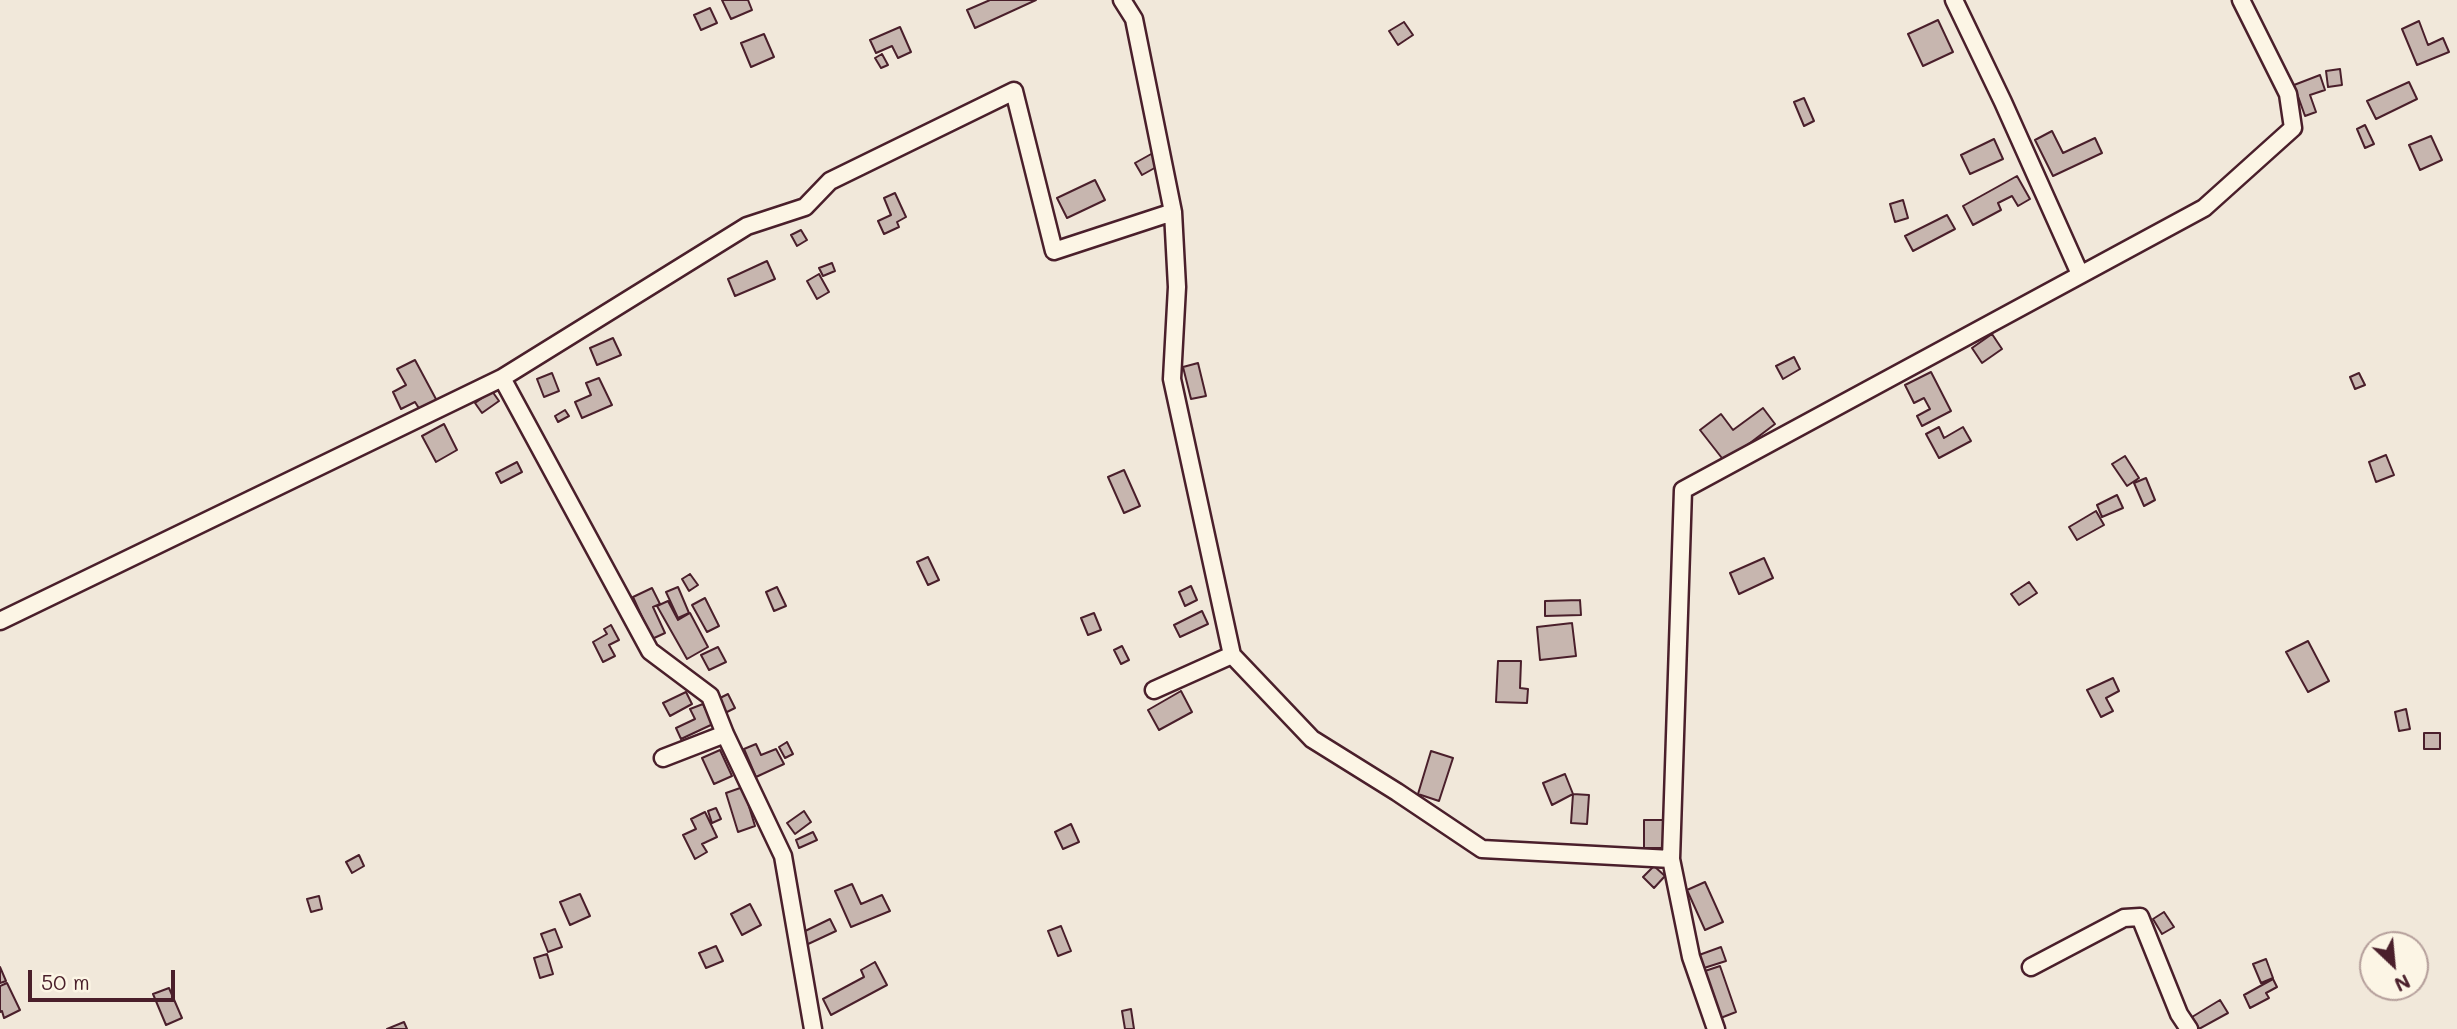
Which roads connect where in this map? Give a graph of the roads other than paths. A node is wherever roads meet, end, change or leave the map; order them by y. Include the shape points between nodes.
1 (1122, 0) edge
2 (1954, 0) edge
3 (2241, 0) edge
4 (1174, 212) junction
5 (2080, 274) junction
6 (502, 378) junction
7 (0, 621) edge
8 (1232, 654) junction
9 (1154, 690) dead end
10 (725, 734) junction
11 (663, 758) dead end
12 (1671, 859) junction
13 (2031, 967) dead end
14 (813, 1029) edge
15 (1716, 1029) edge
16 (2189, 1029) edge

1 - 4 street via 1134,19
2 - 5 street
3 - 5 street via 2288,94 2293,128 2204,208
4 - 6 street via 1054,251 1014,91 830,181 805,207 747,226
4 - 8 street via 1177,287 1172,379
5 - 12 street via 1682,490
6 - 7 street
6 - 10 street via 650,651 710,696
8 - 9 street
8 - 12 street via 1312,739 1482,849
10 - 11 street
10 - 14 street via 783,856
12 - 15 street via 1691,957
13 - 16 street via 2124,918 2140,917

